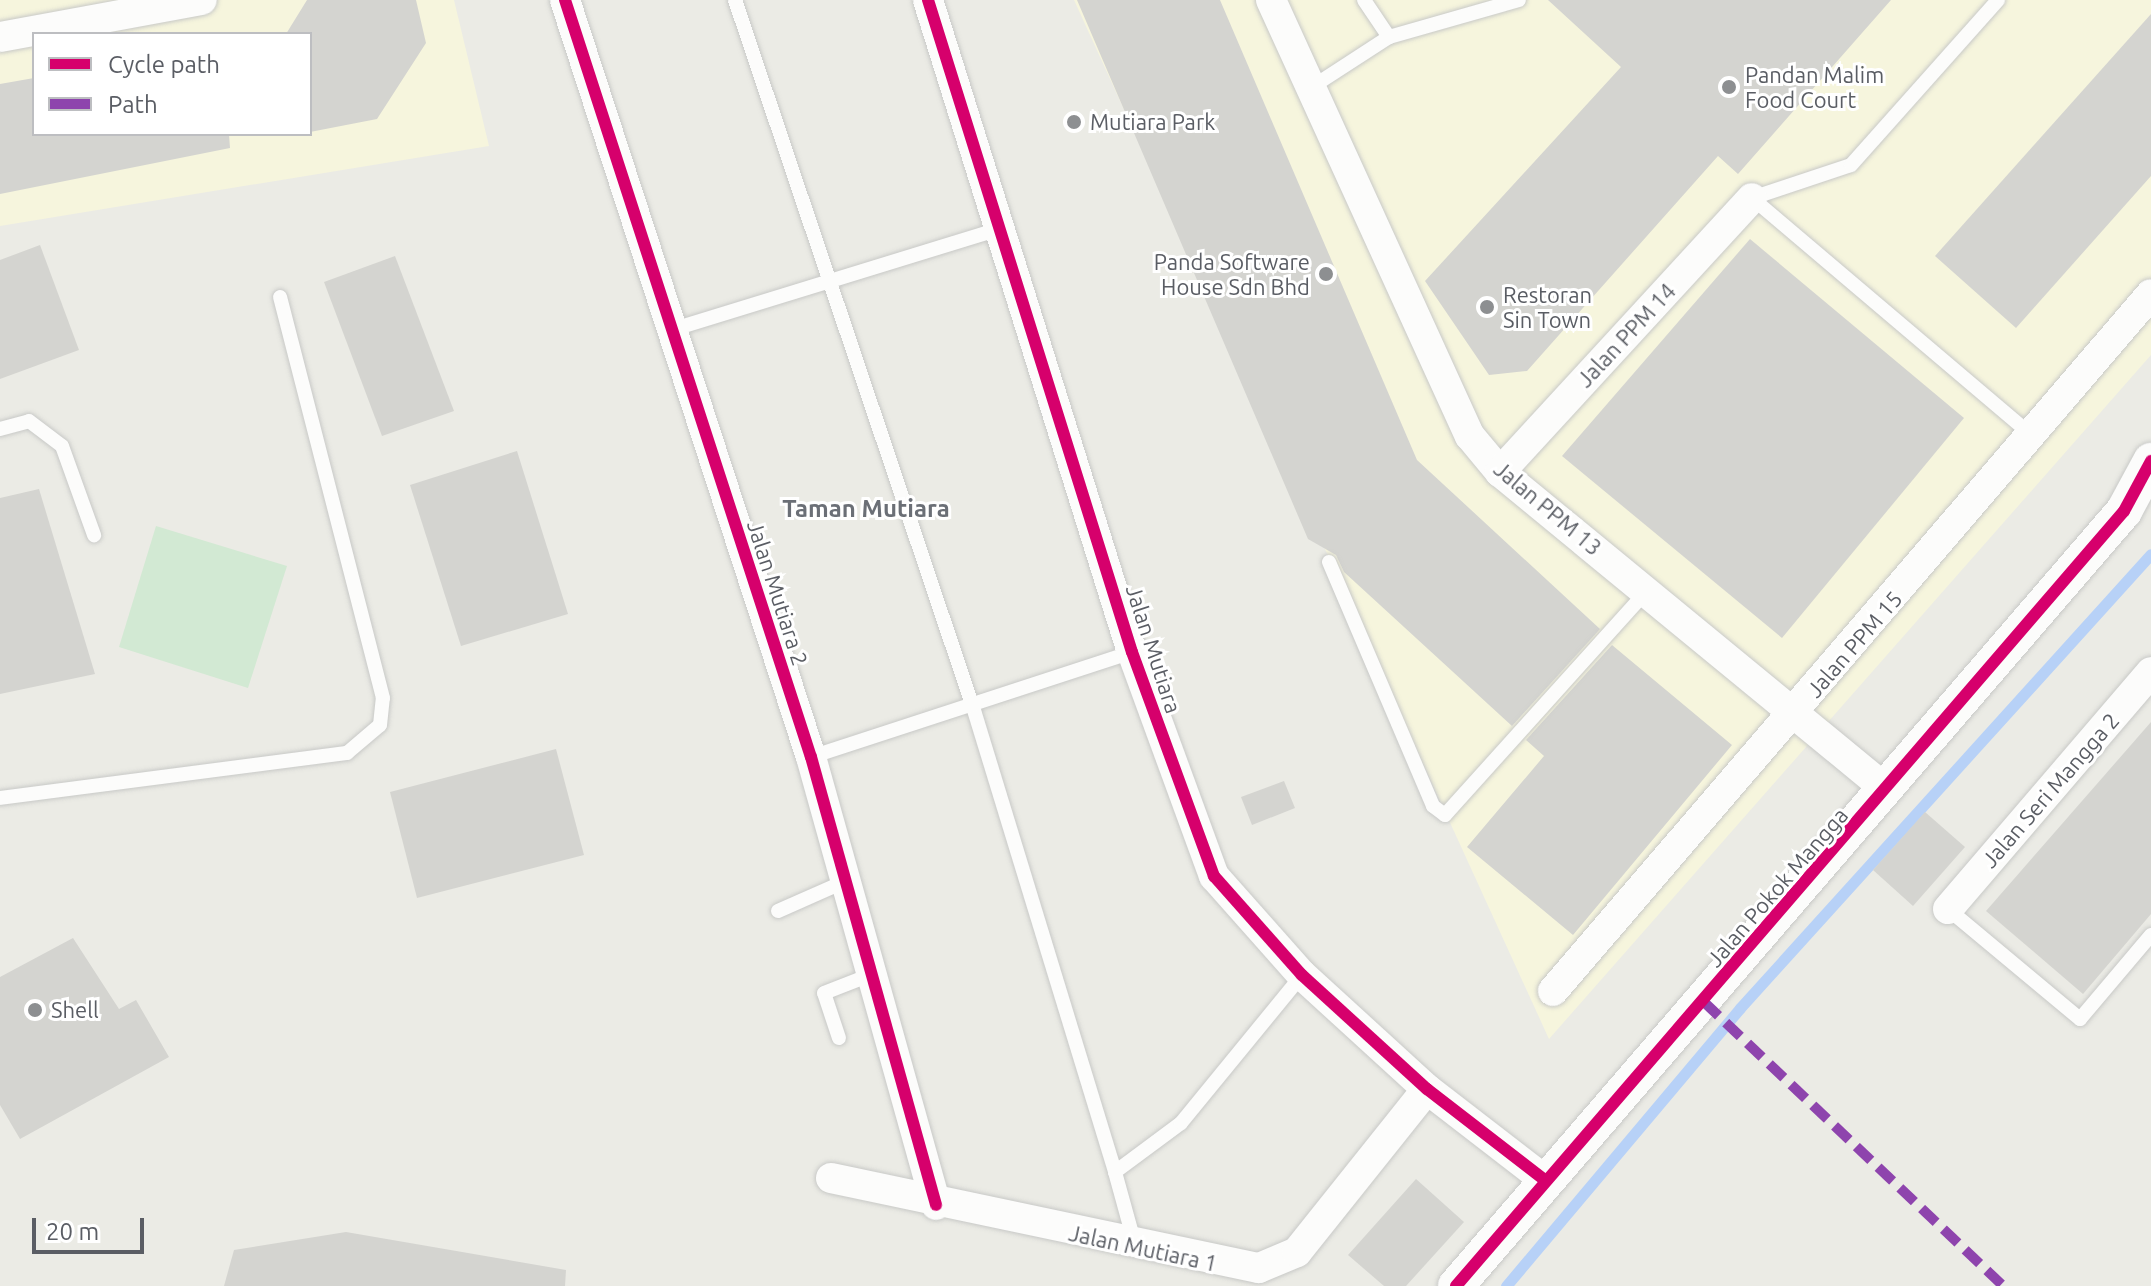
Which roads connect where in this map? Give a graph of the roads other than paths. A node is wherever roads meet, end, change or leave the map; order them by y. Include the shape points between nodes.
1 (202, 0) edge
2 (565, 0) edge
3 (735, 0) edge
4 (928, 0) edge
5 (1271, 0) edge
6 (1364, 0) edge
7 (1519, 0) edge
8 (1998, 0) edge
9 (0, 37) edge
10 (1389, 37) junction
11 (1312, 87) junction
12 (1752, 198) junction
13 (1004, 227) junction
14 (827, 280) junction
15 (2151, 294) edge
16 (280, 297) dead end
17 (671, 330) junction
18 (0, 429) edge
19 (2035, 438) junction
20 (2151, 461) edge
21 (1500, 472) junction
22 (2137, 500) edge
23 (94, 535) dead end
24 (1329, 562) dead end
25 (1647, 591) junction
26 (1132, 652) junction
27 (2151, 672) edge
28 (973, 707) junction
29 (1796, 711) junction
30 (811, 757) junction
31 (1887, 790) junction
32 (0, 798) edge
33 (849, 880) junction
34 (1948, 909) joint
35 (778, 911) dead end
36 (2151, 935) edge
37 (876, 973) junction
38 (1302, 975) junction
39 (1553, 991) dead end
40 (839, 1038) dead end
41 (1427, 1089) junction
42 (1115, 1172) junction
43 (831, 1178) dead end
44 (1546, 1181) junction
45 (936, 1205) junction
46 (1136, 1247) junction
47 (1456, 1286) edge

1 - 9 street
2 - 17 street, Jalan Mutiara 2
3 - 14 lane
4 - 13 street, Jalan Mutiara
5 - 11 street, Jalan PPM 13
6 - 10 lane
7 - 10 lane
8 - 12 lane via 1851,165
10 - 11 lane
11 - 21 street, Jalan PPM 13 via 1470,436
12 - 19 lane
12 - 21 street, Jalan PPM 14
13 - 14 lane
13 - 26 street, Jalan Mutiara
14 - 17 lane
14 - 28 lane
15 - 19 street, Jalan PPM 15
16 - 32 lane via 383,698 380,725 347,753
17 - 30 street, Jalan Mutiara 2
18 - 23 lane via 29,421 62,446
19 - 29 street, Jalan PPM 15
20 - 22 street, Jalan Pokok Mangga
21 - 25 street, Jalan PPM 13
22 - 31 street, Jalan Pokok Mangga
24 - 25 lane via 1433,806 1445,815
25 - 29 street, Jalan PPM 13
26 - 28 lane
26 - 38 street, Jalan Mutiara via 1214,876
27 - 34 street, Jalan Seri Mangga 2
28 - 30 lane
28 - 42 lane
29 - 31 street, Jalan PPM 13
29 - 39 street, Jalan PPM 15
30 - 33 street, Jalan Mutiara 2
31 - 44 street, Jalan Pokok Mangga
33 - 35 lane
33 - 37 street, Jalan Mutiara 2
34 - 36 lane via 2080,1019
37 - 40 lane via 824,993
37 - 45 street, Jalan Mutiara 2
38 - 41 street, Jalan Mutiara
38 - 42 lane via 1181,1123
41 - 44 street, Jalan Mutiara
41 - 46 street, Jalan Mutiara 1 via 1297,1252 1279,1263 1234,1267
42 - 46 lane
43 - 45 street, Jalan Mutiara 1
44 - 47 street, Jalan Pokok Mangga
45 - 46 street, Jalan Mutiara 1

